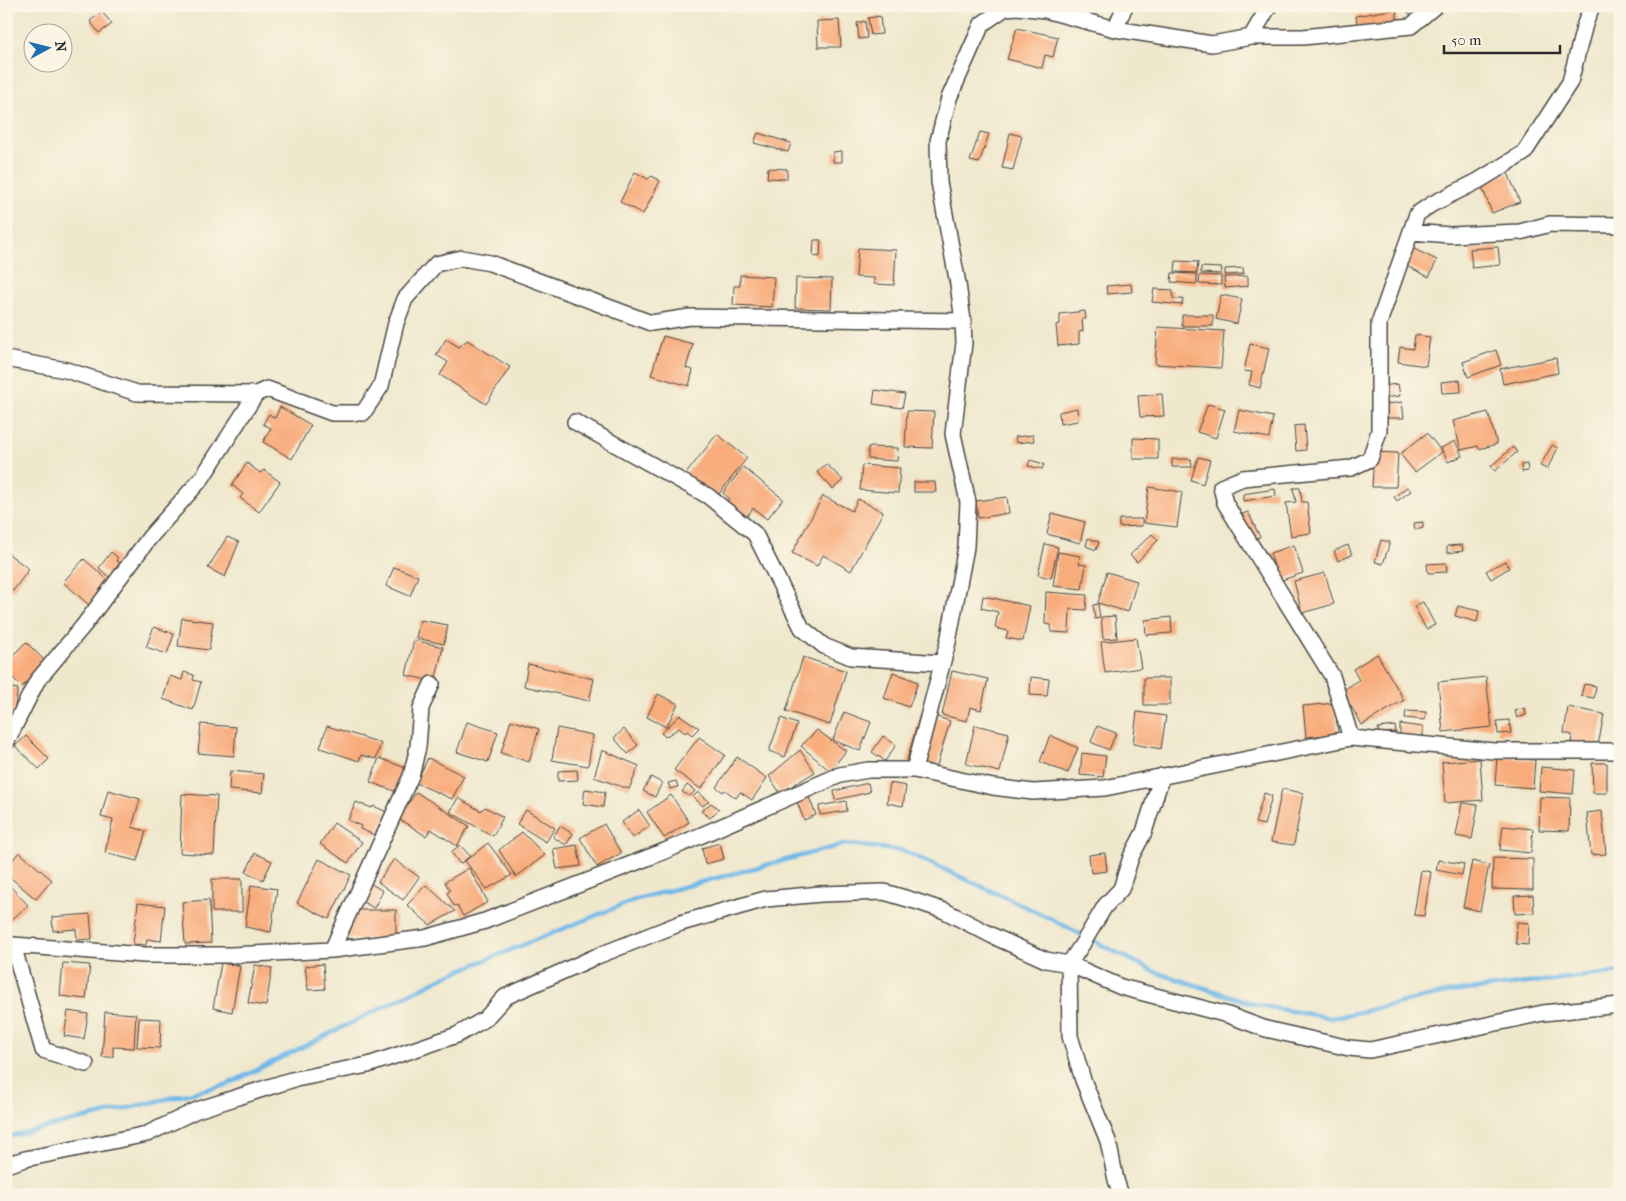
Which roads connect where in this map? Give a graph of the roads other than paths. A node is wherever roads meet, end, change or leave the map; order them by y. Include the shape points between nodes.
1 (1124, 6) edge
2 (1269, 6) edge
3 (1434, 6) edge
4 (1592, 6) edge
5 (1115, 29) junction
6 (1250, 37) junction
7 (1620, 225) edge
8 (1411, 232) junction
9 (963, 321) junction
10 (6, 358) edge
11 (256, 394) junction
12 (575, 422) dead end
13 (942, 663) junction
14 (432, 684) dead end
15 (1351, 738) junction
16 (6, 743) edge
17 (1620, 752) edge
18 (914, 770) junction
19 (1162, 776) junction
20 (10, 944) edge
21 (332, 950) junction
22 (1068, 964) junction
23 (1620, 1006) edge
24 (86, 1064) dead end
25 (6, 1165) edge
26 (1121, 1195) edge

1 - 5 street
2 - 6 street
3 - 6 street via 1411,26 1302,37
4 - 8 street via 1570,82 1524,153 1417,214
5 - 6 street via 1212,44
5 - 9 street via 1045,10 1017,7 1005,8 982,24 949,98 938,141 939,182
7 - 8 street via 1550,224 1520,232 1450,235
8 - 15 street via 1379,323 1378,431 1370,459 1351,468 1244,478 1221,488 1225,503 1332,676
9 - 11 street via 690,317 651,323 518,272 462,258 436,264 405,299 381,386 363,413 332,413 267,389
9 - 13 street via 964,343 953,434 968,502 966,547
10 - 11 street via 66,370 137,393
11 - 16 street via 202,478 150,538 37,681
12 - 13 street via 708,496 755,534 802,628 824,646 850,658
13 - 18 street
14 - 21 street via 421,708 418,747 410,776
15 - 17 street via 1494,751
15 - 19 street
18 - 19 street via 1033,792 1105,788
18 - 21 street via 868,770 840,775 665,851 484,921 426,938
19 - 22 street via 1121,888 1105,906
20 - 21 street via 144,955 231,956
20 - 24 street via 43,1050
22 - 23 street via 1121,987 1228,1015 1266,1029 1370,1050 1543,1013
22 - 25 street via 1046,960 945,910 884,892 766,899 681,923 595,956 504,997 485,1020 457,1035 368,1065 291,1080 197,1110 147,1134
22 - 26 street via 1070,1036 1083,1080 1108,1141

